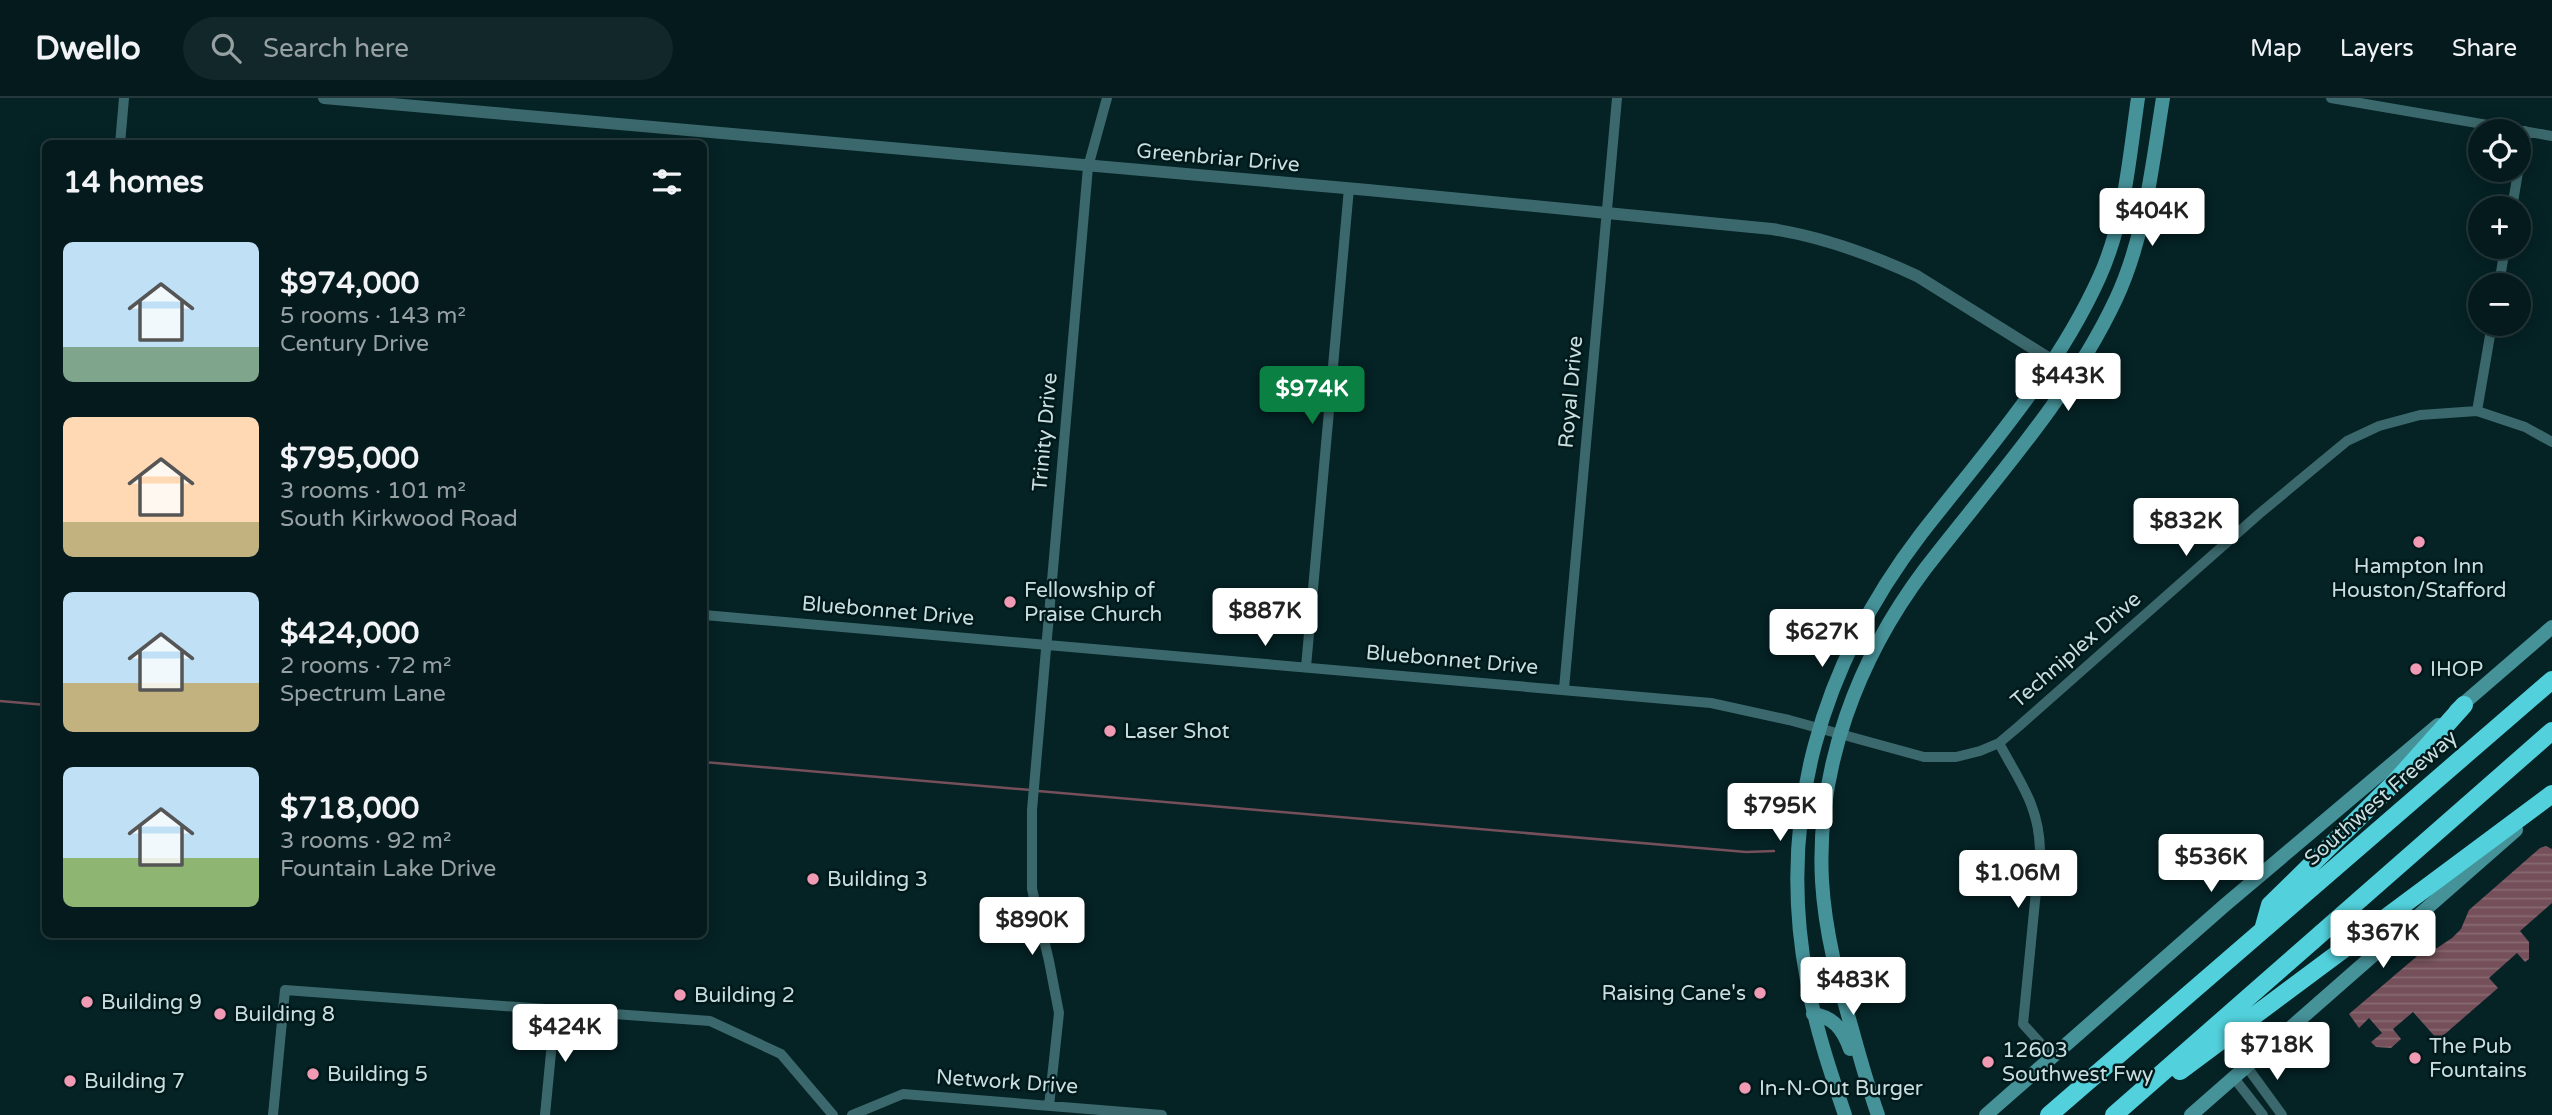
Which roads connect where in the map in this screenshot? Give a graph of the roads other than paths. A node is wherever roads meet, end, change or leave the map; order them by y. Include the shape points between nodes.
1 (124, 98) edge
2 (324, 98) edge
3 (1107, 98) edge
4 (1616, 98) edge
5 (2138, 98) edge
6 (2162, 98) edge
7 (2331, 98) edge
8 (378, 101) edge
9 (2468, 121) edge
10 (2531, 132) edge
11 (2552, 136) edge
12 (120, 140) edge
13 (1088, 167) junction
14 (1349, 188) junction
15 (1606, 212) junction
16 (2122, 214) junction
17 (2142, 219) junction
18 (2490, 336) edge
19 (2054, 362) junction
20 (2074, 374) junction
21 (2477, 411) junction
22 (2552, 442) edge
23 (1922, 533) junction
24 (1943, 547) junction
25 (707, 615) edge
26 (1861, 625) junction
27 (2552, 627) edge
28 (1880, 636) junction
29 (1046, 644) junction
30 (1306, 667) junction
31 (2552, 680) edge
32 (1564, 690) junction
33 (2464, 705) junction
34 (1819, 728) junction
35 (2552, 731) edge
36 (1840, 734) junction
37 (1999, 743) junction
38 (2552, 796) edge
39 (2263, 930) junction
40 (1804, 963) junction
41 (555, 1011) junction
42 (1813, 1014) junction
43 (1848, 1014) junction
44 (2052, 1056) junction
45 (2247, 1067) junction
46 (1863, 1068) junction
47 (2234, 1078) junction
48 (1049, 1106) junction
49 (273, 1115) edge
50 (545, 1115) edge
51 (833, 1115) edge
52 (852, 1115) edge
53 (1162, 1115) edge
54 (1844, 1115) edge
55 (1878, 1115) edge
56 (1986, 1115) edge
57 (2049, 1115) edge
58 (2115, 1115) edge
59 (2191, 1115) edge
60 (2263, 1115) edge
61 (2283, 1115) edge

1 - 12 street
2 - 8 street, Greenbriar Drive
3 - 13 street, Trinity Drive
4 - 15 street, Royal Drive
5 - 16 main road
6 - 17 main road
7 - 9 street
8 - 13 street, Greenbriar Drive
10 - 11 street
13 - 14 street, Greenbriar Drive
13 - 29 street, Trinity Drive
14 - 15 street, Greenbriar Drive
14 - 30 street
15 - 19 street, Greenbriar Drive via 1772,229 1827,241 1917,276
15 - 32 street, Royal Drive
16 - 17 main road
16 - 19 main road via 2100,276
17 - 20 main road via 2117,296
18 - 21 street
19 - 20 street, Greenbriar Drive
19 - 23 main road
20 - 24 main road
21 - 22 street, Techniplex Drive via 2525,427
21 - 37 street, Techniplex Drive via 2420,415 2347,441
23 - 24 main road
23 - 26 main road
24 - 28 main road
25 - 29 street, Bluebonnet Drive
26 - 28 main road
26 - 34 main road
27 - 33 main road
28 - 36 main road
29 - 30 street, Bluebonnet Drive
29 - 48 street, Trinity Drive via 1032,810 1032,889 1059,1013
30 - 32 street, Bluebonnet Drive
31 - 39 highway, Southwest Freeway
32 - 34 street, Bluebonnet Drive via 1711,703
33 - 39 highway via 2270,905
33 - 44 main road
34 - 36 street, Techniplex Drive
34 - 40 main road via 1808,769 1797,850
35 - 58 highway
36 - 37 street, Techniplex Drive via 1909,754 1941,758
36 - 43 main road via 1829,777 1822,870 1830,946
37 - 44 street via 2035,809 2039,828 2023,1024
38 - 45 main road
38 - 58 highway via 2231,1035
39 - 57 highway, Southwest Freeway
40 - 42 main road
40 - 43 main road via 1812,970 1822,1004 1836,1014
41 - 49 street via 285,990
41 - 50 street
41 - 51 street via 709,1021 781,1054
42 - 46 main road via 1837,1025 1854,1060
42 - 54 main road
43 - 46 main road
44 - 56 main road
45 - 47 main road
45 - 61 street
46 - 55 main road
47 - 59 main road
47 - 60 street
48 - 52 street, Network Drive via 903,1094
48 - 53 street, Network Drive

